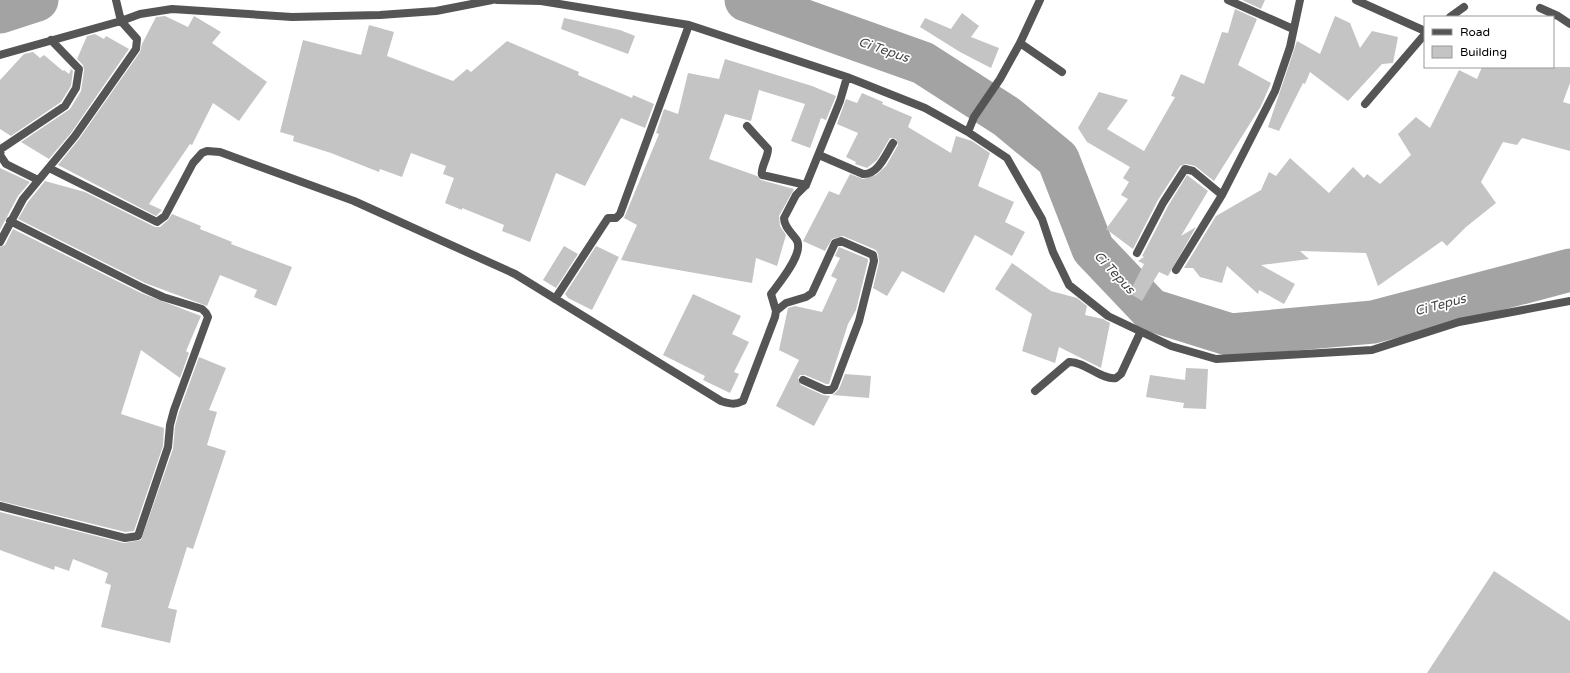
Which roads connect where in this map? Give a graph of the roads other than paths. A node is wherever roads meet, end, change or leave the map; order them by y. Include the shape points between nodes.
1 (116, 0) edge
2 (492, 0) edge
3 (497, 0) edge
4 (1040, 0) edge
5 (1228, 0) edge
6 (1300, 0) edge
7 (1356, 0) edge
8 (1369, 2) edge
9 (1464, 7) dead end
10 (1540, 8) dead end
11 (1451, 16) edge
12 (120, 18) junction
13 (1570, 24) edge
14 (689, 25) junction
15 (1293, 29) junction
16 (1424, 30) edge
17 (1424, 35) edge
18 (51, 40) junction
19 (1020, 43) junction
20 (0, 55) edge
21 (1062, 72) dead end
22 (847, 77) junction
23 (1365, 104) dead end
24 (747, 126) dead end
25 (968, 132) junction
26 (893, 143) dead end
27 (819, 155) junction
28 (49, 168) junction
29 (38, 180) junction
30 (806, 185) junction
31 (1222, 195) junction
32 (10, 221) junction
33 (0, 242) edge
34 (1137, 252) dead end
35 (1176, 270) dead end
36 (555, 299) junction
37 (1570, 301) edge
38 (776, 311) junction
39 (1140, 333) junction
40 (803, 380) dead end
41 (1035, 391) dead end
42 (0, 506) edge

1 - 12 street
2 - 12 street via 436,11 380,15 292,17 165,10
3 - 14 street via 541,1
4 - 19 street
5 - 15 street
6 - 15 street
7 - 8 street
8 - 16 street
9 - 11 street
10 - 13 street
12 - 18 street
12 - 28 street via 137,39 136,49 75,136
14 - 22 street
14 - 36 street via 620,214 616,218 608,218
15 - 31 street via 1290,47 1275,91
17 - 23 street
18 - 20 street
18 - 29 street via 79,69 76,88 65,106 1,150 0,155 6,164
19 - 21 street
19 - 25 street via 1000,79 974,117
22 - 25 street via 925,108
22 - 27 street
24 - 30 street via 768,149 762,175
25 - 39 street via 1007,158 1042,219 1053,252 1069,284 1108,316
26 - 27 street via 876,169 868,174
27 - 30 street
28 - 29 street
28 - 36 street via 156,222 165,216 198,157 207,151 220,152 354,201 515,274
29 - 32 street
30 - 38 street via 796,195 784,218 786,228 798,241 799,249 794,261 771,294
31 - 34 street via 1193,171 1185,169 1163,203
31 - 35 street
32 - 33 street
32 - 42 street via 143,288 202,309 208,317 174,410 168,447 138,536 125,538
36 - 38 street via 709,394 731,404 743,400
37 - 39 street via 1458,322 1372,350 1216,359 1170,346
38 - 40 street via 786,303 812,293 836,243 841,241 874,256 859,321 834,387 825,390
39 - 41 street via 1121,374 1116,378 1110,378 1076,362 1068,362

